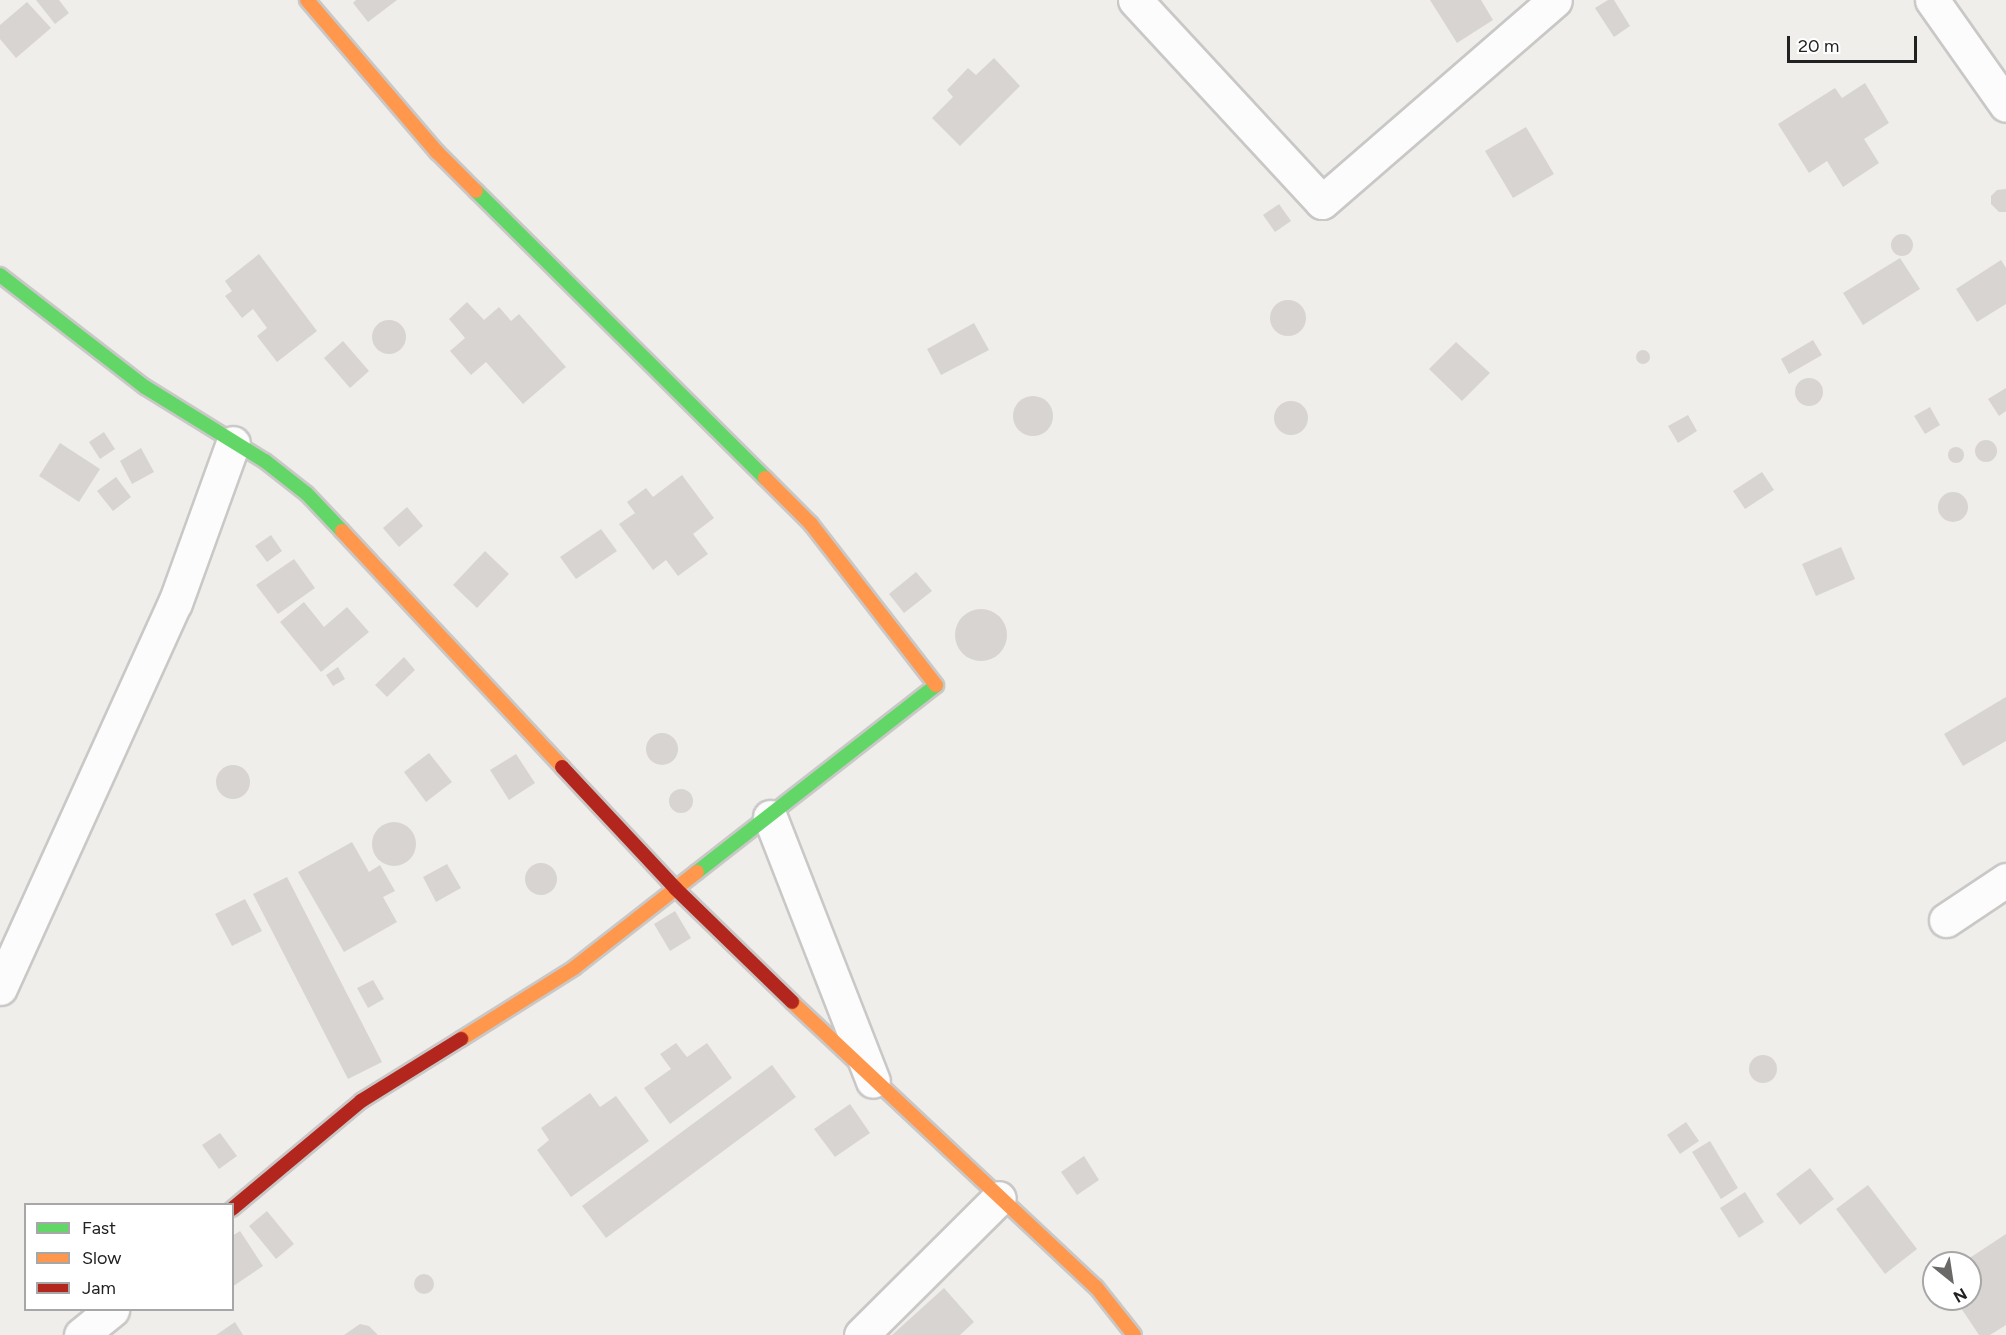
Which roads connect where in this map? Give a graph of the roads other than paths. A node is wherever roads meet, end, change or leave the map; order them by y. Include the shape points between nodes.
1 (307, 0) edge
2 (1135, 0) edge
3 (1555, 0) edge
4 (1932, 0) edge
5 (2006, 105) edge
6 (0, 275) edge
7 (233, 443) junction
8 (770, 817) junction
9 (2006, 880) edge
10 (676, 889) junction
11 (1946, 920) dead end
12 (0, 988) edge
13 (873, 1081) junction
14 (999, 1198) junction
15 (234, 1207) edge
16 (111, 1311) edge
17 (81, 1335) edge
18 (861, 1335) edge
19 (1134, 1335) edge

1 - 8 street via 437,152 811,524 937,684
2 - 3 street via 1322,202
4 - 5 street
6 - 7 street via 145,387
7 - 10 street via 265,461 307,494
7 - 12 street via 175,603
8 - 10 street
8 - 13 street
9 - 11 street
10 - 13 street
10 - 15 street via 574,968 361,1101
13 - 14 street
14 - 18 street
14 - 19 street via 1096,1287
16 - 17 street

